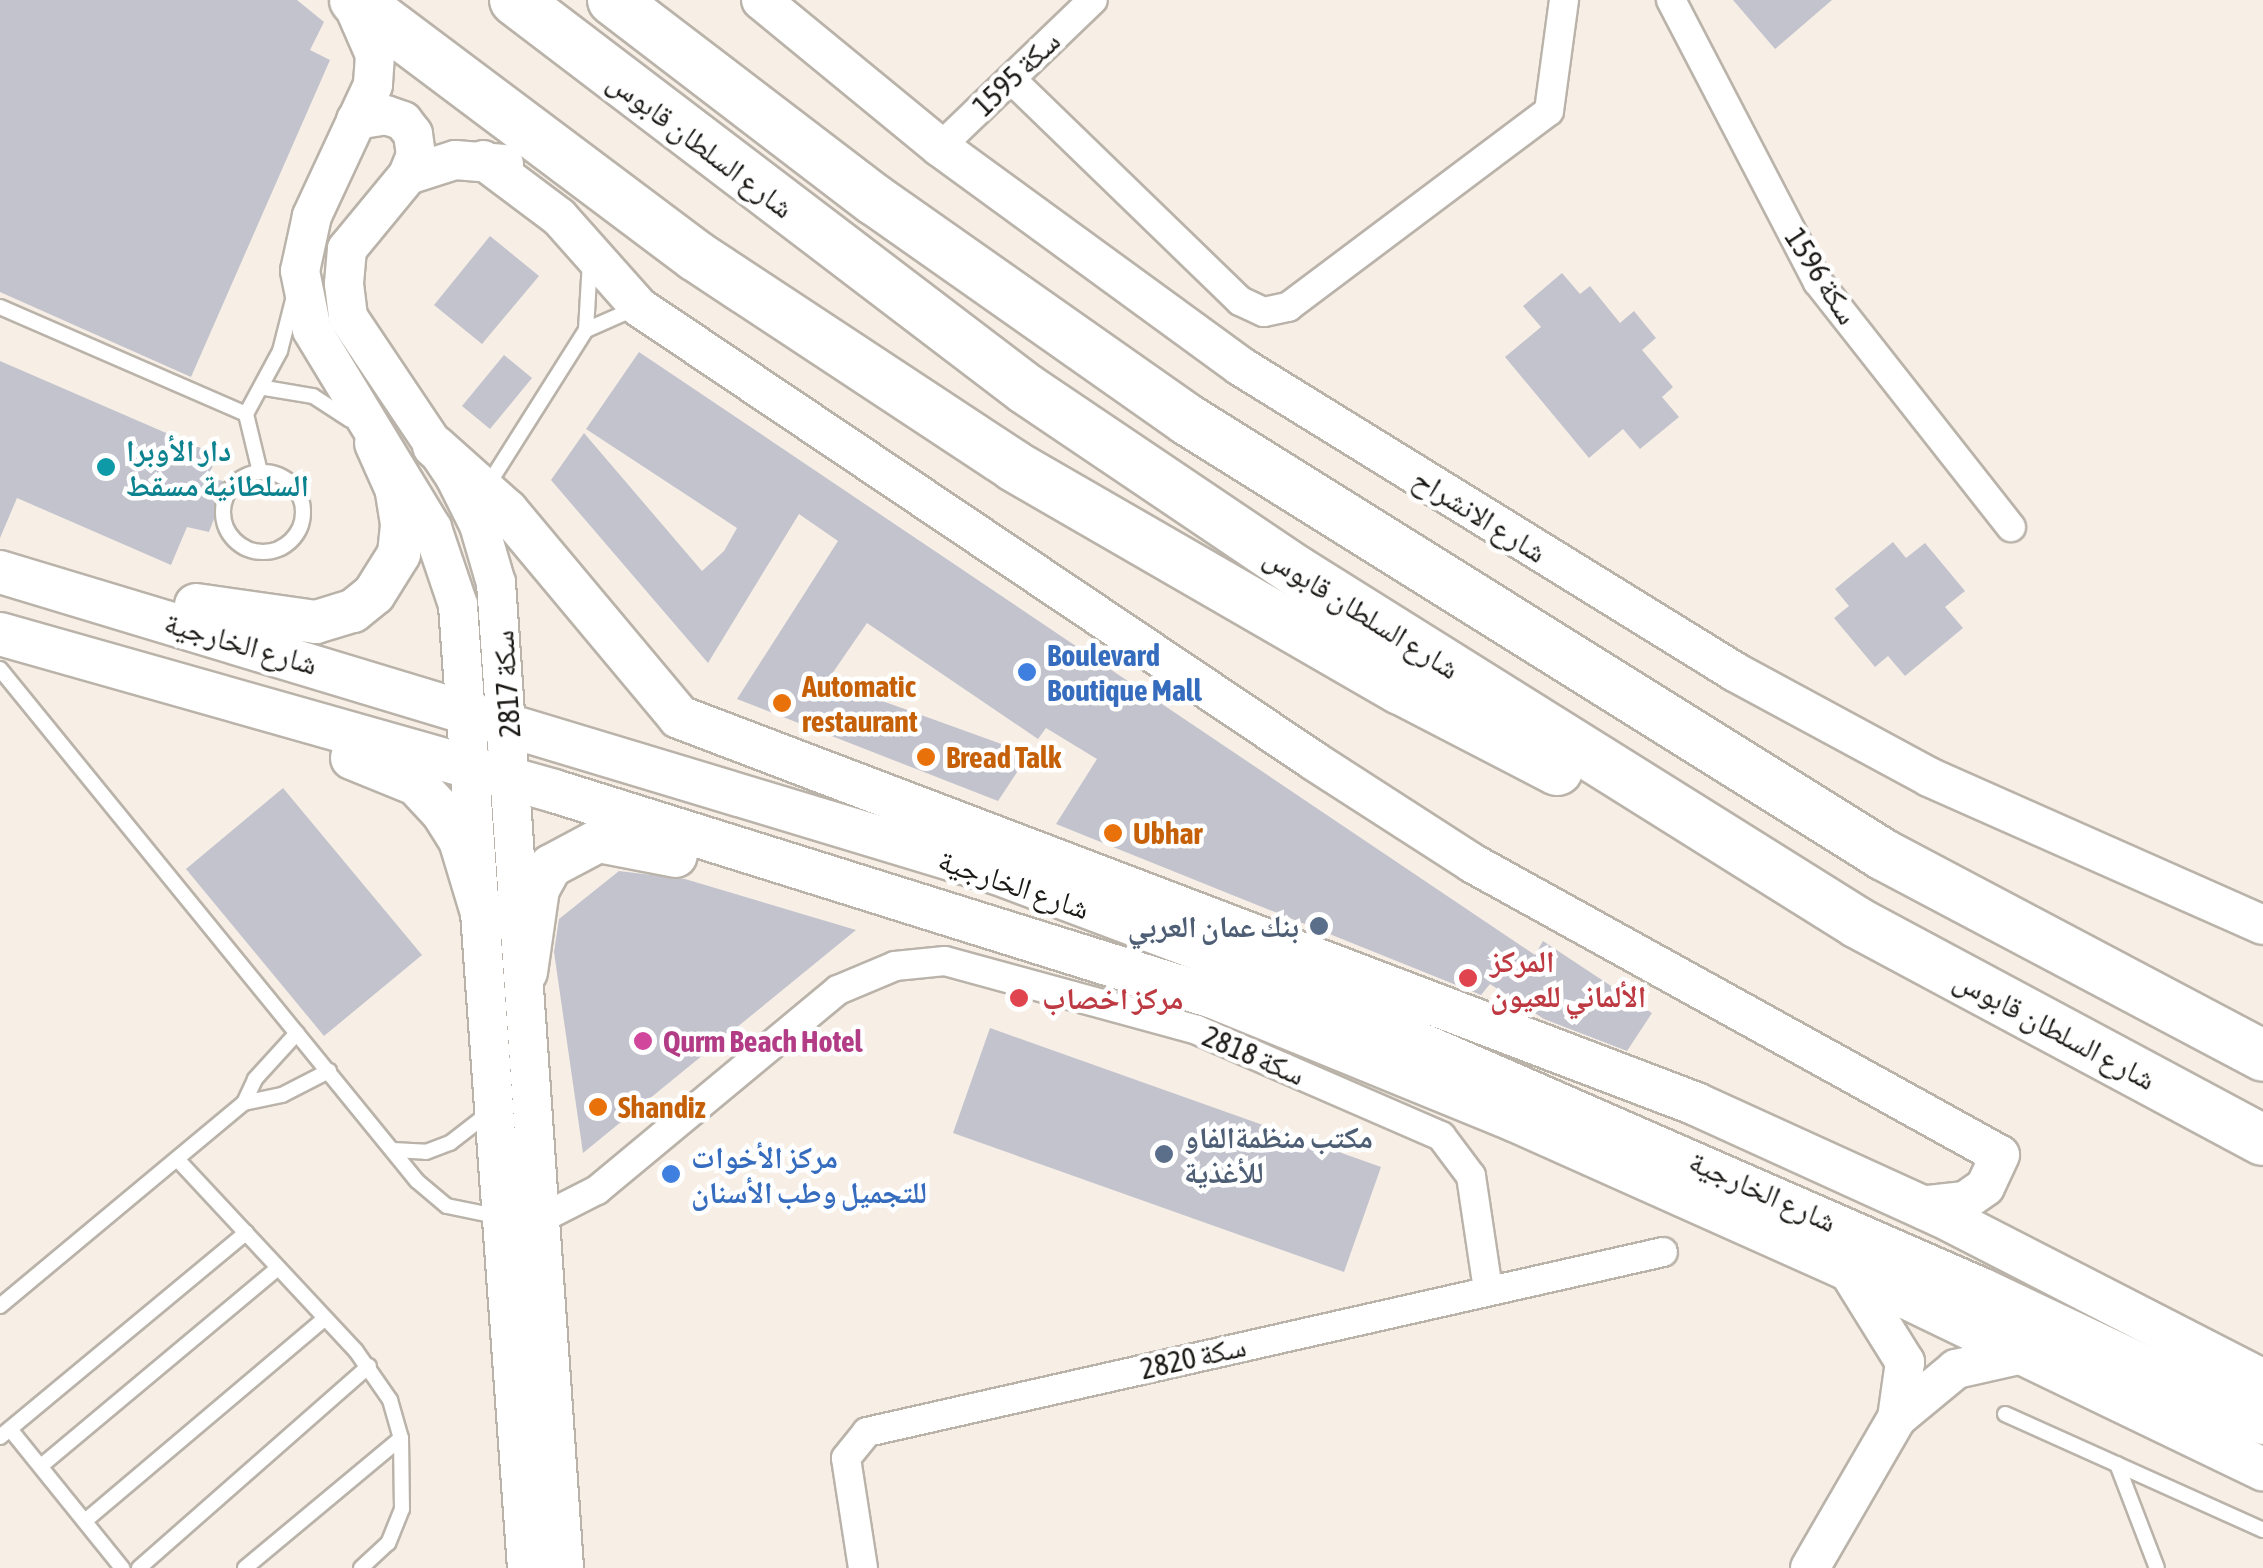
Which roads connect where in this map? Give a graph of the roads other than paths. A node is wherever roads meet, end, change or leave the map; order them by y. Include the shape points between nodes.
1 (353, 0) edge
2 (515, 0) edge
3 (613, 0) edge
4 (761, 0) edge
5 (1093, 0) edge
6 (1564, 0) edge
7 (1671, 0) edge
8 (1011, 79) junction
9 (356, 120) junction
10 (940, 147) junction
11 (483, 160) junction
12 (408, 175) junction
13 (590, 256) junction
14 (696, 256) junction
15 (300, 271) junction
16 (639, 307) junction
17 (0, 308) edge
18 (586, 330) junction
19 (264, 388) junction
20 (246, 414) junction
21 (376, 443) junction
22 (434, 446) junction
23 (260, 472) junction
24 (484, 490) junction
25 (2011, 527) dead end
26 (0, 570) edge
27 (0, 634) edge
28 (0, 669) edge
29 (181, 688) junction
30 (490, 717) junction
31 (493, 774) junction
32 (938, 913) junction
33 (485, 924) junction
34 (1858, 924) junction
35 (2263, 925) edge
36 (526, 972) junction
37 (297, 1033) junction
38 (2263, 1056) edge
39 (329, 1071) junction
40 (1533, 1088) junction
41 (244, 1103) junction
42 (496, 1106) junction
43 (2263, 1140) edge
44 (1792, 1148) junction
45 (393, 1150) junction
46 (177, 1159) junction
47 (1919, 1206) junction
48 (504, 1218) junction
49 (542, 1218) junction
50 (246, 1233) junction
51 (1662, 1252) dead end
52 (278, 1268) junction
53 (1846, 1269) junction
54 (1488, 1290) junction
55 (0, 1306) edge
56 (325, 1318) junction
57 (2023, 1354) junction
58 (369, 1366) junction
59 (2263, 1382) edge
60 (2006, 1414) dead end
61 (1897, 1418) junction
62 (2263, 1423) edge
63 (5, 1433) edge
64 (401, 1438) junction
65 (2116, 1464) junction
66 (41, 1466) junction
67 (2263, 1470) edge
68 (84, 1521) junction
69 (2263, 1530) edge
70 (122, 1568) edge
71 (139, 1568) edge
72 (245, 1568) edge
73 (361, 1568) edge
74 (527, 1568) edge
75 (564, 1568) edge
76 (863, 1568) edge
77 (1810, 1568) edge
78 (2156, 1568) edge

1 - 9 street, سكة 2817 via 375,56 373,85
1 - 14 highway
2 - 34 highway, شارع السلطان قابوس via 1026,389 1296,572
3 - 38 highway, شارع السلطان قابوس via 875,200 1188,420 1884,855
4 - 10 street, شارع الانشراح
5 - 8 street, سكة 1595
6 - 8 street via 1549,111 1288,307 1264,312 1240,302
7 - 25 street, سكة 1596 via 1818,282
8 - 10 street, سكة 1595
9 - 12 street via 386,115 414,134 416,156
9 - 15 street, سكة 2817 via 312,216
10 - 35 street, شارع الانشراح via 1240,366 1736,672 1929,777
11 - 12 street via 455,160
11 - 13 street via 558,217
11 - 14 street via 585,196
12 - 22 street, سكة 2817 via 347,250 344,284 348,317
13 - 16 street
13 - 18 lane
14 - 34 highway via 1014,466 1385,680
15 - 19 lane
15 - 21 street, سكة 2817 via 312,330
16 - 18 lane
16 - 47 street via 1472,864 2000,1155 1985,1186 1965,1201
17 - 20 lane
18 - 24 lane
19 - 20 lane
19 - 21 lane via 334,405
20 - 23 lane
21 - 26 main road via 396,488 399,554 374,594 336,618 282,620
21 - 30 street, سكة 2817 via 448,560
22 - 24 main road
22 - 30 street, سكة 2817 via 479,525 496,583
23 - 23 lane via 231,488 223,515 242,546 270,552 298,532 303,507 292,485
24 - 44 main road via 679,717 1480,1026 1586,1058
26 - 30 main road, شارع الخارجية
27 - 29 main road, شارع الخارجية
28 - 37 lane, سكة 2818
29 - 31 main road, شارع الخارجية
29 - 33 main road via 416,784 460,840
30 - 31 street, سكة 2817
30 - 40 main road, شارع الخارجية via 997,873 1226,959
31 - 32 main road, شارع الخارجية
31 - 33 street, سكة 2817
31 - 36 street, سكة 2817
32 - 36 main road via 850,904 633,844 598,841 552,866 538,890
32 - 53 main road, شارع الخارجية via 1213,997 1514,1120
33 - 42 street, سكة 2817
34 - 43 highway, شارع السلطان قابوس
36 - 49 street, سكة 2817
37 - 39 lane, سكة 2818
37 - 41 lane via 255,1079
39 - 41 lane via 282,1095
39 - 45 lane, سكة 2818
40 - 44 main road via 1572,1088 1702,1134
40 - 62 main road, شارع الخارجية
41 - 46 lane
42 - 45 lane via 450,1143 426,1152
42 - 48 street, سكة 2817
44 - 47 main road
45 - 48 lane, سكة 2818 via 447,1206
46 - 50 lane
46 - 55 lane
47 - 59 main road
48 - 49 lane, سكة 2818
48 - 74 street, سكة 2817
49 - 54 street, سكة 2818 via 596,1190 838,990 894,966 945,961 1197,1030 1441,1136 1471,1176
49 - 75 street, سكة 2817
50 - 52 lane
50 - 63 lane
51 - 54 street, سكة 2820
52 - 56 lane
52 - 66 lane
53 - 57 main road, شارع الخارجية
53 - 61 street via 1905,1362
54 - 76 street, سكة 2820 via 867,1432 846,1458
56 - 58 lane
56 - 68 lane
57 - 61 street via 1956,1369
57 - 67 main road, شارع الخارجية
58 - 64 lane via 390,1400
58 - 71 lane
60 - 65 lane
61 - 77 street
63 - 66 lane
64 - 72 lane
64 - 73 lane via 397,1527
65 - 69 lane
65 - 78 lane
66 - 68 lane
68 - 70 lane

